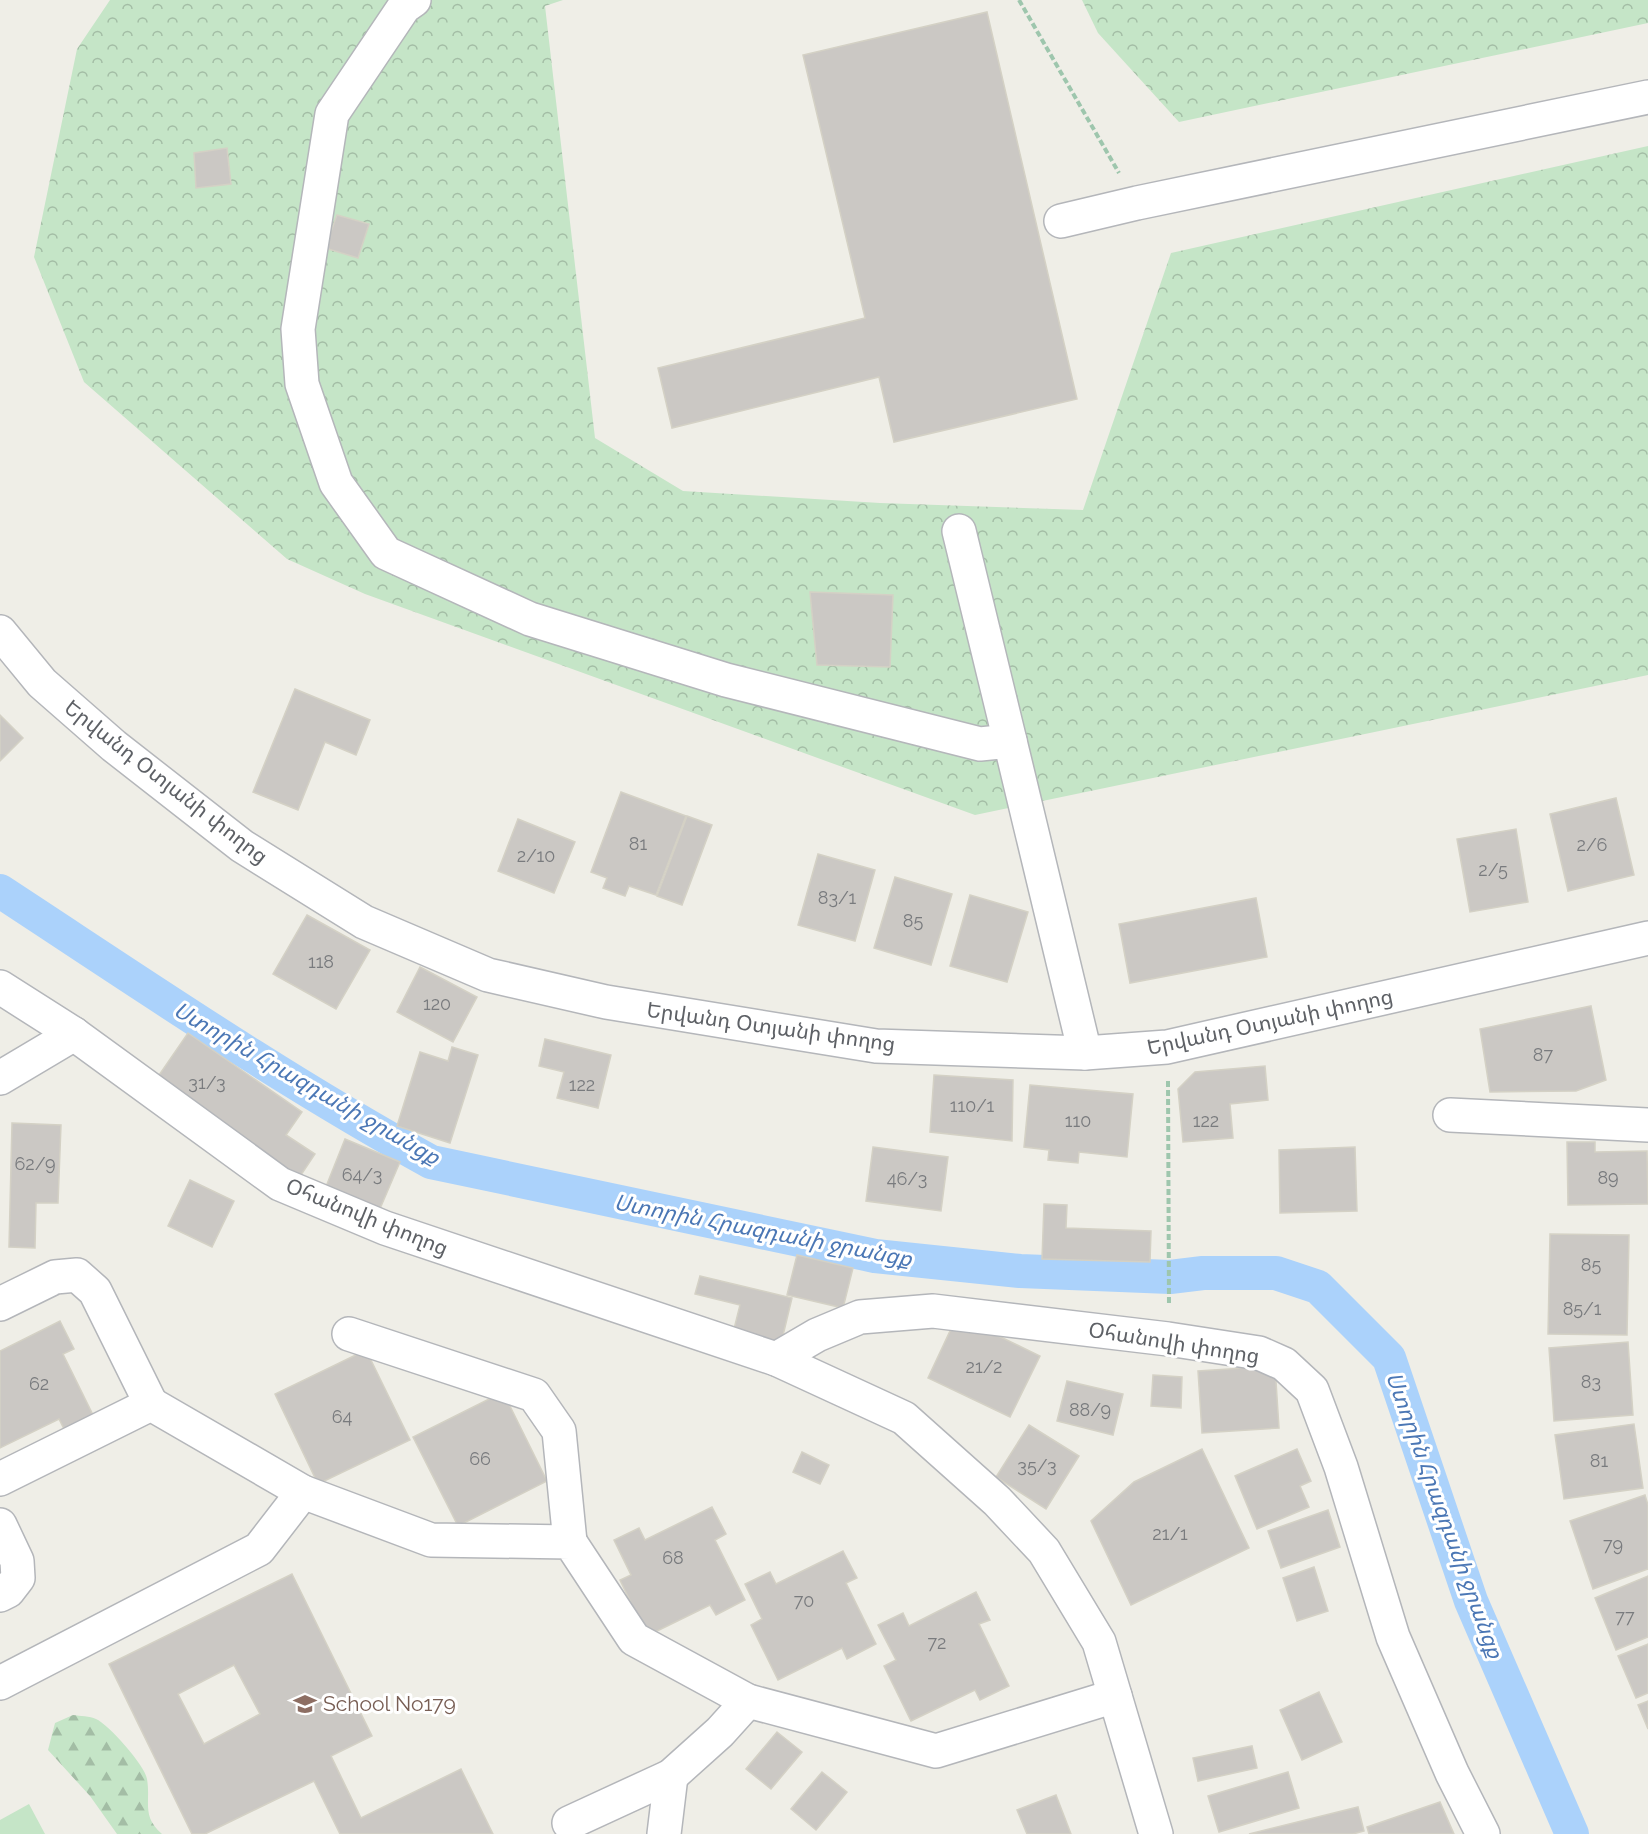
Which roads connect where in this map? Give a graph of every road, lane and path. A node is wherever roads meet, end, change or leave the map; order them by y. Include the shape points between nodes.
1 (414, 0) edge
2 (1019, 0) edge
3 (1648, 97) edge
4 (1137, 203) junction
5 (1061, 221) dead end
6 (959, 531) dead end
7 (0, 632) edge
8 (1010, 741) junction
9 (1646, 948) edge
10 (0, 987) edge
11 (74, 1034) junction
12 (1085, 1053) junction
13 (1168, 1076) dead end
14 (0, 1078) edge
15 (1450, 1115) dead end
16 (1648, 1125) edge
17 (1169, 1296) dead end
18 (0, 1304) edge
19 (349, 1334) dead end
20 (776, 1359) junction
21 (151, 1404) junction
22 (0, 1479) edge
23 (303, 1492) junction
24 (0, 1525) edge
25 (570, 1542) junction
26 (0, 1595) edge
27 (0, 1683) edge
28 (1115, 1696) junction
29 (748, 1701) junction
30 (671, 1776) junction
31 (569, 1823) dead end
32 (664, 1834) edge
33 (1156, 1834) edge
34 (1483, 1834) edge

1 - 8 street via 404,7 332,114 298,328 302,384 336,483 386,553 530,619 705,673 980,744
2 - 4 path
3 - 4 street
4 - 5 street
6 - 8 street
7 - 12 street, Երվանդ Օտյանի փողոց via 42,683 114,746 242,846 364,922 488,975 606,1002 876,1046
8 - 12 street
9 - 12 street, Երվանդ Օտյանի փողոց via 1167,1047
10 - 11 street, Օհանովի փողոց
11 - 14 street
11 - 20 street, Օհանովի փողոց via 280,1184 385,1228
13 - 17 path
15 - 16 street
18 - 21 street via 55,1277 77,1275 95,1291
19 - 25 street via 534,1395 559,1431
20 - 28 street, Օհանովի փողոց via 904,1418 997,1501 1044,1551 1099,1642
20 - 34 street, Օհանովի փողոց via 817,1335 860,1317 933,1311 1168,1338 1259,1353 1284,1364 1312,1390 1341,1467 1393,1637
21 - 22 street
21 - 23 street
23 - 25 street via 431,1540
23 - 27 street via 259,1548
24 - 26 street via 17,1561 18,1578
25 - 29 street via 634,1640
28 - 29 street via 936,1751
28 - 33 street, Օհանովի փողոց
29 - 30 street
30 - 31 street
30 - 32 street

